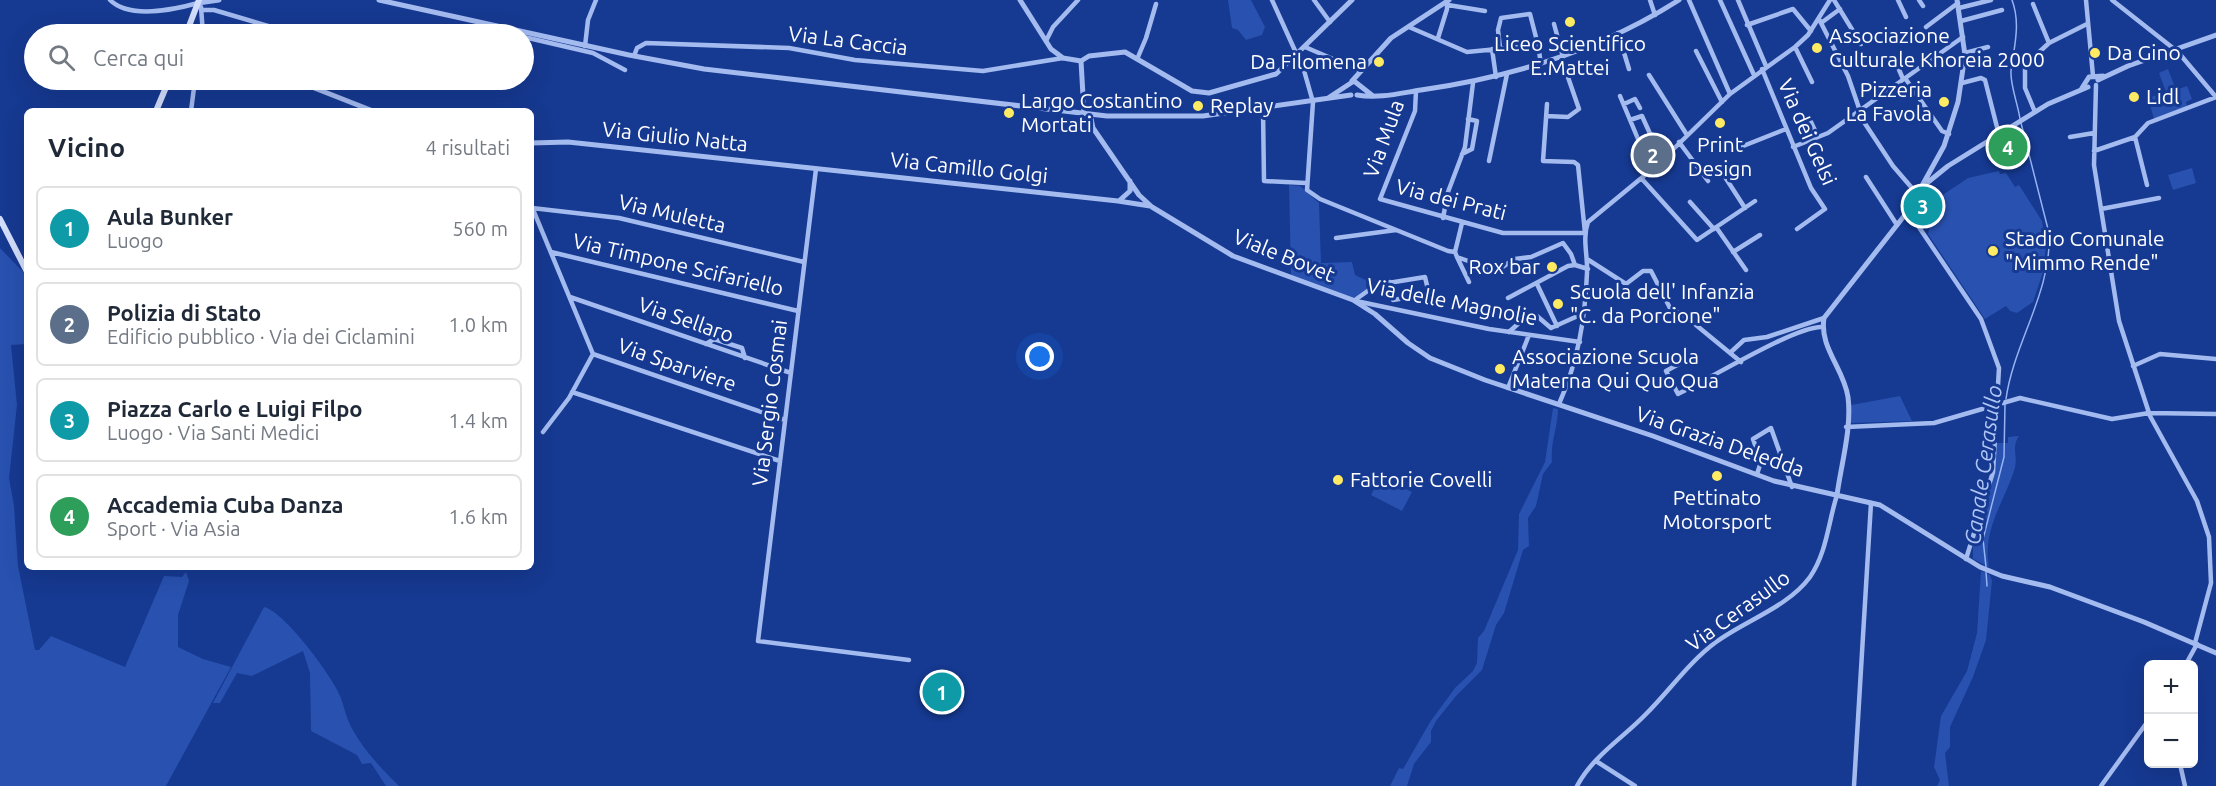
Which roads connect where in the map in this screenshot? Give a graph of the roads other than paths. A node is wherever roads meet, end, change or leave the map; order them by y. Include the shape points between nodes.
1 (110, 0) edge
2 (219, 0) edge
3 (379, 0) edge
4 (596, 0) edge
5 (1020, 0) edge
6 (1078, 0) edge
7 (1272, 0) edge
8 (1314, 0) edge
9 (1352, 0) edge
10 (1650, 0) edge
11 (1679, 0) edge
12 (1689, 0) edge
13 (1720, 0) edge
14 (1738, 0) edge
15 (1832, 0) edge
16 (1898, 0) edge
17 (1919, 0) edge
18 (1991, 0) edge
19 (2086, 0) edge
20 (2112, 0) edge
21 (196, 1) edge
22 (1448, 2) edge
23 (1156, 4) dead end
24 (1958, 4) edge
25 (2033, 4) dead end
26 (1923, 6) dead end
27 (1840, 9) junction
28 (202, 10) junction
29 (2002, 10) dead end
30 (1485, 11) dead end
31 (1655, 15) junction
32 (1906, 17) dead end
33 (1820, 21) junction
34 (1961, 21) junction
35 (1330, 22) junction
36 (189, 24) edge
37 (203, 24) edge
38 (261, 24) edge
39 (486, 24) edge
40 (1554, 24) dead end
41 (2087, 24) junction
42 (1747, 25) junction
43 (1409, 27) junction
44 (1926, 27) dead end
45 (1810, 31) junction
46 (1618, 33) junction
47 (534, 35) edge
48 (2216, 35) edge
49 (1964, 37) junction
50 (1438, 38) junction
51 (534, 39) edge
52 (1047, 41) junction
53 (2049, 43) junction
54 (1861, 44) dead end
55 (1538, 45) junction
56 (585, 46) junction
57 (1988, 46) dead end
58 (1305, 47) junction
59 (1796, 47) junction
60 (1500, 48) junction
61 (1492, 49) junction
62 (2174, 49) junction
63 (1696, 51) dead end
64 (1965, 53) junction
65 (1298, 54) junction
66 (634, 56) junction
67 (1137, 57) junction
68 (1562, 57) junction
69 (1063, 58) junction
70 (1894, 58) dead end
71 (1081, 61) junction
72 (1541, 64) junction
73 (1363, 68) junction
74 (1764, 68) junction
75 (1629, 69) dead end
76 (626, 70) dead end
77 (1507, 74) junction
78 (1649, 75) dead end
79 (1754, 75) junction
80 (1496, 77) junction
81 (1904, 79) junction
82 (1352, 81) junction
83 (1812, 82) dead end
84 (2092, 82) junction
85 (1473, 83) junction
86 (1962, 83) junction
87 (1361, 86) junction
88 (1346, 87) junction
89 (165, 90) edge
90 (194, 90) edge
91 (319, 90) edge
92 (1416, 91) junction
93 (1730, 94) junction
94 (1354, 95) junction
95 (1374, 96) junction
96 (1620, 96) dead end
97 (2216, 97) edge
98 (1326, 100) junction
99 (1313, 102) junction
100 (1722, 102) junction
101 (1547, 104) dead end
102 (1623, 104) junction
103 (157, 108) edge
104 (191, 108) edge
105 (365, 108) edge
106 (1640, 108) dead end
107 (1263, 109) junction
108 (1859, 112) junction
109 (2035, 112) junction
110 (1087, 113) junction
111 (1546, 116) junction
112 (1468, 119) junction
113 (1630, 120) junction
114 (1811, 122) dead end
115 (1786, 129) junction
116 (2094, 133) junction
117 (1949, 134) junction
118 (1687, 135) junction
119 (2000, 135) junction
120 (2135, 136) junction
121 (1818, 137) junction
122 (2070, 137) dead end
123 (534, 142) edge
124 (1679, 142) junction
125 (1655, 145) junction
126 (1793, 147) junction
127 (1643, 150) junction
128 (1733, 150) dead end
129 (2094, 151) junction
130 (1462, 154) junction
131 (1662, 160) junction
132 (1938, 160) junction
133 (1489, 161) dead end
134 (1948, 166) junction
135 (816, 169) junction
136 (1652, 170) junction
137 (1932, 170) junction
138 (1939, 174) junction
139 (1725, 177) dead end
140 (1866, 177) dead end
141 (1642, 179) junction
142 (1130, 180) junction
143 (1708, 180) dead end
144 (1306, 183) junction
145 (2147, 185) dead end
146 (1923, 186) junction
147 (1918, 195) junction
148 (2159, 198) dead end
149 (1380, 199) joint
150 (1118, 201) junction
151 (1755, 201) dead end
152 (1690, 202) dead end
153 (534, 207) edge
154 (1152, 207) junction
155 (1745, 208) junction
156 (2101, 209) junction
157 (1908, 211) junction
158 (534, 214) edge
159 (1443, 218) junction
160 (0, 219) edge
161 (1462, 223) junction
162 (1897, 225) junction
163 (1715, 228) junction
164 (1797, 229) dead end
165 (1396, 230) junction
166 (1585, 232) junction
167 (1760, 234) dead end
168 (1336, 238) dead end
169 (551, 252) junction
170 (1733, 252) junction
171 (1456, 254) junction
172 (1587, 259) junction
173 (804, 262) junction
174 (1575, 265) junction
175 (24, 266) edge
176 (1588, 269) junction
177 (1746, 270) dead end
178 (1390, 282) junction
179 (1469, 282) dead end
180 (1537, 284) junction
181 (1371, 287) junction
182 (570, 297) junction
183 (1508, 298) dead end
184 (1353, 300) junction
185 (1371, 303) junction
186 (1388, 307) junction
187 (1585, 307) junction
188 (798, 311) junction
189 (1376, 314) junction
190 (1821, 318) junction
191 (1557, 326) junction
192 (1814, 327) junction
193 (1822, 327) junction
194 (1509, 332) junction
195 (1529, 335) junction
196 (1580, 342) junction
197 (1731, 352) junction
198 (593, 354) junction
199 (2216, 359) edge
200 (1741, 362) junction
201 (1679, 364) dead end
202 (2133, 366) junction
203 (791, 373) junction
204 (1508, 388) junction
205 (572, 392) junction
206 (1559, 404) junction
207 (1998, 404) junction
208 (2149, 413) junction
209 (2216, 414) edge
210 (785, 420) junction
211 (1846, 427) junction
212 (543, 432) dead end
213 (780, 461) junction
214 (1757, 474) junction
215 (1792, 487) junction
216 (1836, 495) junction
217 (1871, 503) junction
218 (1966, 560) junction
219 (2196, 644) junction
220 (2216, 653) edge
221 (909, 660) dead end
222 (2188, 660) edge
223 (2144, 727) edge
224 (1596, 761) junction
225 (2181, 768) edge
226 (1577, 786) edge
227 (1635, 786) edge
228 (1854, 786) edge
229 (2101, 786) edge
230 (2185, 786) edge

1 - 21 street via 121,9 140,10
2 - 21 street
3 - 39 street
4 - 56 street via 588,20
5 - 52 street
6 - 52 street via 1053,27
7 - 65 street
8 - 35 street
9 - 35 street
10 - 31 street
11 - 31 street
12 - 93 street
13 - 79 street
14 - 42 street, Via dei Gelsi
15 - 27 street
15 - 33 street
16 - 32 street
17 - 26 street
18 - 24 street
19 - 41 street
20 - 62 street
21 - 28 street
21 - 36 main road
22 - 30 street
22 - 43 street
22 - 50 street
23 - 67 street
24 - 34 street
24 - 44 street
25 - 53 street
27 - 33 street
27 - 54 street
28 - 37 street
28 - 38 street
29 - 34 street
31 - 46 street
33 - 45 street
33 - 108 street via 1848,76
34 - 49 street
35 - 58 street
40 - 68 street
41 - 53 street
41 - 84 street
42 - 45 street via 1793,9
42 - 74 street, Via dei Gelsi
43 - 50 street
43 - 73 street via 1380,48
45 - 59 street
46 - 68 street
46 - 75 street
47 - 56 street
48 - 62 street
49 - 64 street
49 - 81 street
50 - 61 street via 1439,42 1467,52
51 - 76 street via 593,53
52 - 69 street
53 - 109 street via 2024,69 2025,88
55 - 60 street
55 - 60 street via 1530,14 1501,18
55 - 72 street
56 - 66 street
57 - 64 street
58 - 65 street
58 - 73 street
59 - 74 street
59 - 83 street
60 - 61 street
61 - 80 street
62 - 84 street
62 - 97 street
63 - 100 street
64 - 86 street
65 - 67 street via 1284,69 1266,79 1209,93 1192,92
65 - 99 street
66 - 69 street, Via La Caccia via 637,48 646,43 789,48 855,60 983,71
66 - 110 street via 704,69
67 - 71 street via 1116,52
68 - 72 street
68 - 111 street via 1579,109 1568,117
69 - 71 street
70 - 81 street
71 - 110 street
72 - 77 street
73 - 82 street
73 - 87 street
74 - 79 street
74 - 115 street, Via dei Gelsi
77 - 80 street
77 - 133 street
78 - 118 street
79 - 93 street
80 - 85 street
81 - 108 street
81 - 117 street via 1942,131
82 - 87 street
82 - 88 street
84 - 109 street
84 - 116 street
85 - 92 street
85 - 112 street
86 - 117 street
86 - 119 street via 1985,80
87 - 94 street
87 - 95 street
88 - 94 street
88 - 98 street
89 - 103 main road
90 - 104 street
91 - 105 street
92 - 95 street
92 - 149 street, Via Mula via 1414,111
93 - 100 street
94 - 95 street
94 - 98 street
96 - 102 street
97 - 120 street via 2148,123
98 - 99 street
99 - 107 street
99 - 144 street
100 - 118 street
101 - 111 street
102 - 106 street via 1635,99
102 - 113 street
107 - 110 street via 1175,117
107 - 144 street via 1264,181
108 - 121 street
108 - 147 street via 1893,166
109 - 119 street
110 - 142 street via 1093,128
111 - 166 street via 1543,161 1578,165
112 - 130 street
112 - 130 street via 1478,121 1472,149
113 - 125 street via 1642,116
113 - 127 street
114 - 121 street
115 - 126 street, Via dei Gelsi
115 - 128 street
116 - 122 street
116 - 129 street
117 - 132 street
118 - 124 street
119 - 134 street
120 - 129 street
120 - 145 street
121 - 126 street
123 - 135 street, Via Giulio Natta via 568,142
124 - 131 street
124 - 143 street
125 - 127 street
125 - 131 street
126 - 164 street, Via dei Gelsi via 1825,209
127 - 136 street
129 - 156 street
130 - 159 street
131 - 136 street
132 - 134 street via 1942,166
132 - 137 street
134 - 137 street
134 - 138 street
135 - 150 street, Via Camillo Golgi
135 - 173 street, Via Sergio Cosmai
136 - 141 street
137 - 138 street
137 - 146 street
138 - 146 street
139 - 155 street
140 - 162 street
141 - 163 street via 1693,238 1702,238
141 - 166 street via 1592,216
142 - 150 street via 1130,191
142 - 154 street
144 - 165 street via 1307,190 1320,199
146 - 147 street
147 - 157 street
148 - 156 street
149 - 159 street, Via dei Prati
150 - 154 street, Via Camillo Golgi
151 - 155 street
152 - 163 street
153 - 173 street, Via Muletta via 619,218
154 - 184 street, Viale Bovet via 1233,256
155 - 163 street
156 - 202 street via 2119,321
157 - 162 street
157 - 207 street via 1981,319 1999,368
158 - 169 street
159 - 161 street, Via dei Prati
160 - 175 main road
161 - 166 street, Via dei Prati via 1503,233
161 - 171 street
162 - 190 street
163 - 170 street
165 - 168 street
165 - 171 street
166 - 172 street
167 - 170 street
169 - 182 street
169 - 188 street, Via Timpone Scifariello
170 - 177 street
171 - 174 street via 1496,271 1559,242 1567,245
171 - 179 street
172 - 176 street
172 - 197 street via 1626,284 1643,271 1651,271 1670,308
173 - 188 street, Via Sergio Cosmai
174 - 176 street
174 - 180 street
176 - 187 street
178 - 178 street via 1425,277 1429,294 1394,300
178 - 181 street
180 - 183 street
180 - 191 street
181 - 184 street
181 - 185 street
182 - 198 street
182 - 203 street, Via Sellaro
184 - 185 street, Via delle Magnolie
184 - 189 street, Viale Bovet
185 - 186 street, Via delle Magnolie
186 - 189 street via 1376,309
186 - 194 street, Via delle Magnolie
187 - 191 street via 1580,315
187 - 196 street
188 - 203 street, Via Sergio Cosmai
189 - 204 street, Viale Bovet via 1424,354
190 - 192 street
190 - 193 street
190 - 197 street via 1767,337 1744,340
191 - 194 street via 1546,327 1537,316
192 - 193 street
192 - 200 street
193 - 211 street via 1848,396
194 - 195 street, Via delle Magnolie
195 - 196 street, Via delle Magnolie
195 - 204 street
196 - 206 street
197 - 200 street
198 - 205 street
198 - 210 street, Via Sparviere
199 - 202 street via 2160,354
200 - 201 street via 1678,394 1666,371
202 - 208 street
203 - 210 street, Via Sergio Cosmai
204 - 206 street, Via Grazia Deledda
205 - 212 street
205 - 213 street
206 - 214 street, Via Grazia Deledda
207 - 208 street via 2026,399 2112,419
207 - 211 street via 1918,426
207 - 218 street via 1993,472
208 - 209 street
208 - 219 street via 2197,501 2209,537 2211,583
210 - 213 street, Via Sergio Cosmai
211 - 216 street
213 - 221 street, Via Sergio Cosmai via 758,640
214 - 215 street, Via Grazia Deledda
214 - 215 street via 1761,462 1753,440 1771,428
215 - 216 street, Via Grazia Deledda
216 - 217 street, Via Grazia Deledda
216 - 224 street, Via Cerasullo via 1825,548 1817,567 1800,589 1715,643
217 - 218 street, Via Grazia Deledda via 1887,509
217 - 228 street
218 - 219 street, Via Grazia Deledda via 1990,572 2050,587
219 - 220 street, Via Grazia Deledda
219 - 222 street
223 - 229 street
224 - 226 street, Via Cerasullo
224 - 227 street
225 - 230 street

